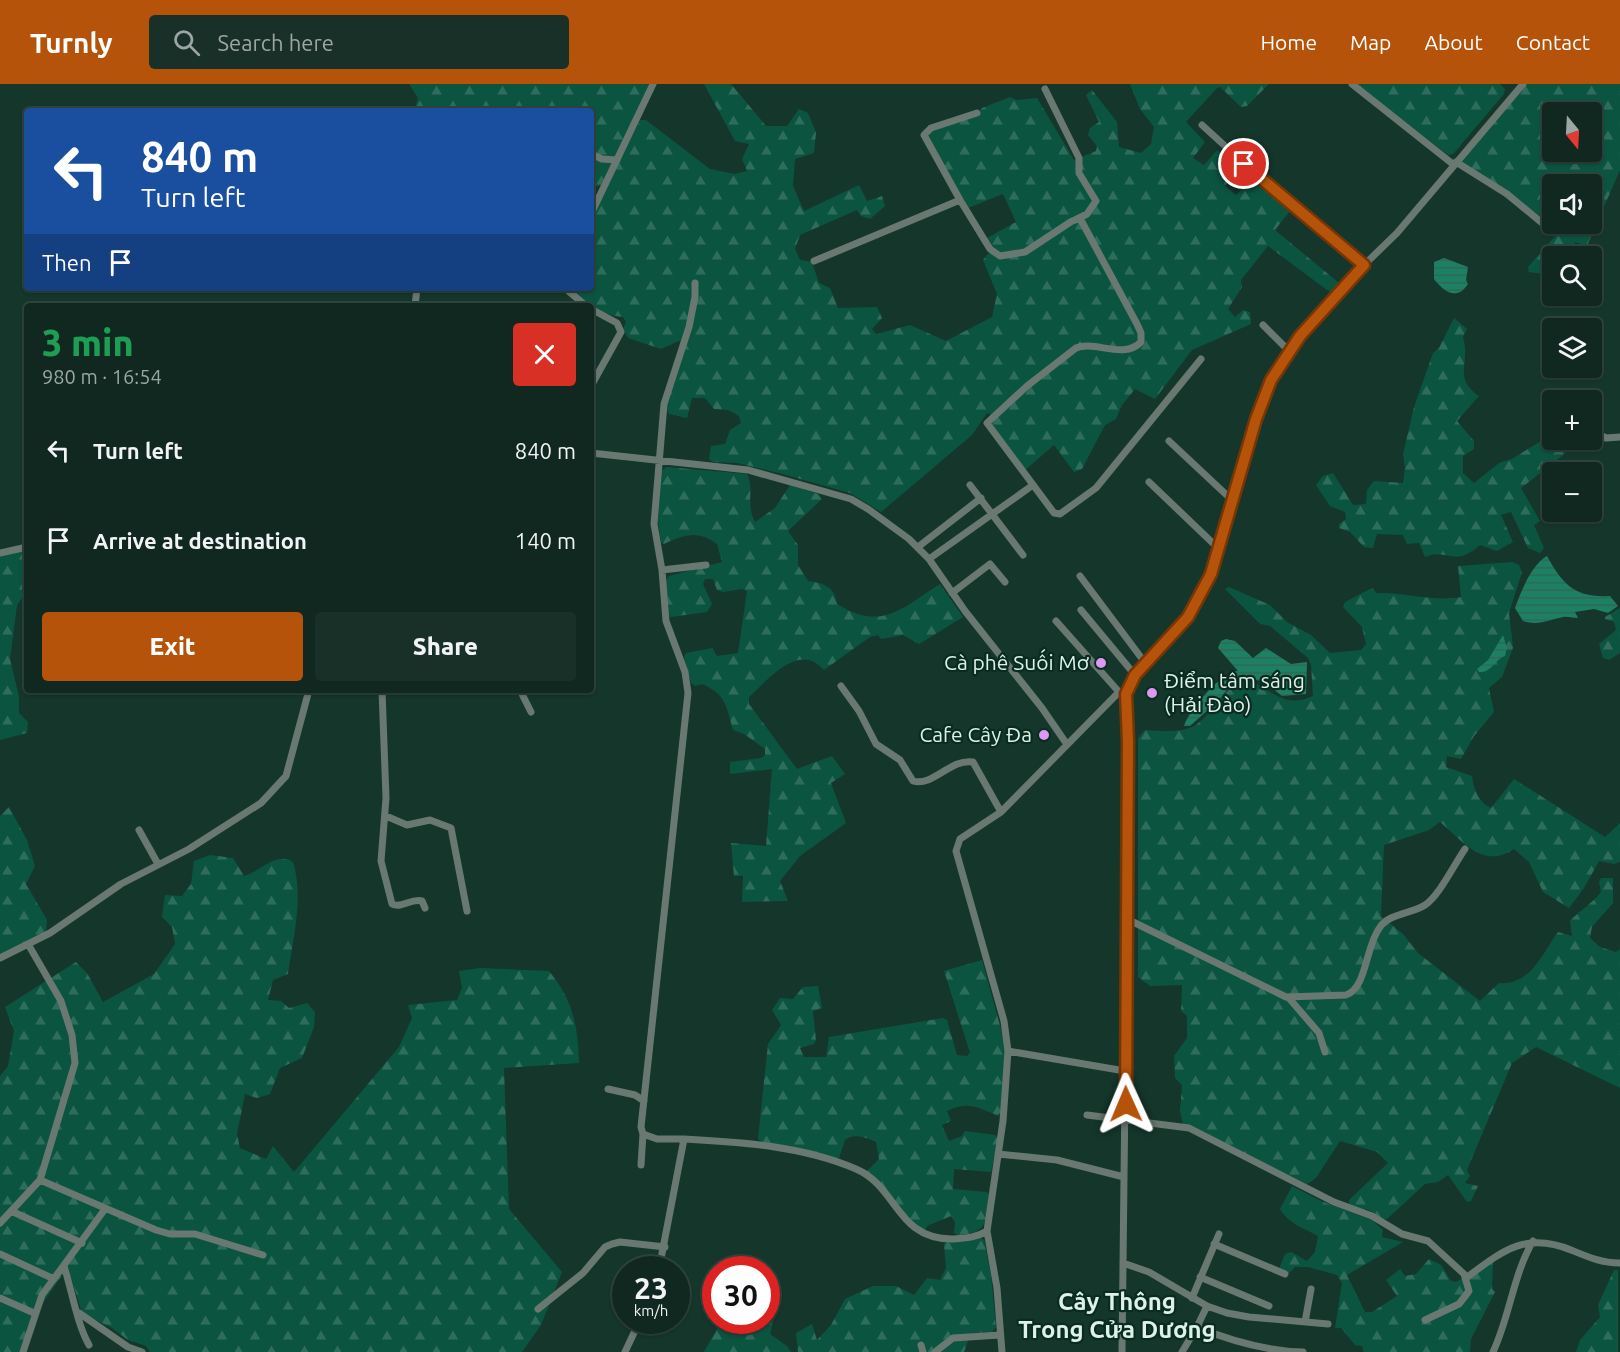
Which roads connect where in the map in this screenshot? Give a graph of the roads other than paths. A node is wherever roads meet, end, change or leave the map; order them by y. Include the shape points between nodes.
1 (653, 84) edge
2 (1352, 84) edge
3 (1523, 84) edge
4 (1045, 88) dead end
5 (977, 112) dead end
6 (1202, 125) dead end
7 (594, 155) edge
8 (616, 160) junction
9 (1455, 164) junction
10 (960, 200) junction
11 (594, 208) edge
12 (1075, 220) junction
13 (1542, 222) edge
14 (814, 261) dead end
15 (1364, 265) junction
16 (695, 283) dead end
17 (568, 291) edge
18 (582, 303) edge
19 (594, 311) edge
20 (1263, 325) dead end
21 (1288, 350) junction
22 (1201, 359) dead end
23 (594, 381) edge
24 (1602, 436) edge
25 (1620, 437) edge
26 (1168, 441) dead end
27 (594, 453) edge
28 (659, 461) junction
29 (1149, 482) dead end
30 (970, 484) dead end
31 (1033, 484) junction
32 (981, 498) junction
33 (1233, 501) junction
34 (992, 513) junction
35 (918, 547) junction
36 (24, 548) edge
37 (1219, 549) junction
38 (0, 553) edge
39 (1023, 555) dead end
40 (929, 559) junction
41 (706, 564) dead end
42 (662, 570) junction
43 (1080, 576) dead end
44 (1005, 582) dead end
45 (952, 592) junction
46 (1081, 610) dead end
47 (1056, 621) dead end
48 (1146, 664) junction
49 (1135, 675) junction
50 (841, 686) dead end
51 (308, 693) edge
52 (382, 693) edge
53 (522, 693) edge
54 (1122, 693) junction
55 (531, 712) dead end
56 (1066, 743) junction
57 (1001, 812) junction
58 (386, 816) junction
59 (139, 830) dead end
60 (1466, 849) dead end
61 (158, 864) junction
62 (425, 908) dead end
63 (467, 911) dead end
64 (1127, 919) junction
65 (28, 944) junction
66 (0, 958) edge
67 (1288, 997) junction
68 (1008, 1051) junction
69 (1325, 1052) dead end
70 (1125, 1071) junction
71 (608, 1089) dead end
72 (644, 1101) junction
73 (1087, 1115) dead end
74 (1126, 1120) junction
75 (643, 1134) junction
76 (684, 1139) junction
77 (998, 1154) junction
78 (641, 1165) dead end
79 (1124, 1177) junction
80 (40, 1180) junction
81 (105, 1209) junction
82 (11, 1210) junction
83 (0, 1223) edge
84 (987, 1231) junction
85 (1219, 1234) dead end
86 (1533, 1241) junction
87 (82, 1243) junction
88 (1214, 1244) junction
89 (665, 1247) junction
90 (0, 1254) edge
91 (263, 1256) dead end
92 (663, 1256) edge
93 (1124, 1263) junction
94 (1620, 1263) edge
95 (64, 1266) junction
96 (1285, 1274) dead end
97 (1200, 1277) junction
98 (1466, 1278) junction
99 (54, 1279) junction
100 (1311, 1289) dead end
101 (0, 1298) edge
102 (1192, 1298) junction
103 (1208, 1306) junction
104 (1269, 1306) dead end
105 (538, 1309) dead end
106 (34, 1313) junction
107 (79, 1313) junction
108 (1425, 1320) dead end
109 (1305, 1322) junction
110 (1328, 1324) dead end
111 (1197, 1327) junction
112 (633, 1334) edge
113 (1000, 1335) junction
114 (89, 1346) dead end
115 (22, 1352) edge
116 (142, 1352) edge
117 (625, 1352) edge
118 (935, 1352) edge
119 (1002, 1352) edge
120 (1122, 1352) edge
121 (1182, 1352) edge
122 (1303, 1352) edge
123 (1493, 1352) edge

1 - 8 street
2 - 9 street
3 - 9 street
4 - 12 street via 1079,158 1079,173 1096,201 1087,214
5 - 10 street via 931,128 924,135
6 - 15 street
7 - 8 street
8 - 11 street
9 - 13 street via 1507,194
9 - 15 street
10 - 12 street via 990,249 1000,255 1025,252
10 - 14 street
12 - 31 street via 1088,231 1142,339 1138,345 1126,348 1076,348 987,423
15 - 21 street
16 - 28 street via 689,327 664,404
17 - 18 street
19 - 23 street via 617,323 621,332
20 - 21 street
21 - 33 street via 1262,402
22 - 31 street via 1096,488 1056,514
24 - 25 street
26 - 33 street
27 - 28 street
28 - 35 street via 748,470 851,499
28 - 42 street via 654,524
29 - 37 street
30 - 32 street
31 - 34 street
32 - 34 street
32 - 35 street
33 - 37 street
34 - 39 street
34 - 40 street
35 - 40 street
36 - 38 street
37 - 48 street via 1188,617
40 - 45 street
41 - 42 street
42 - 72 street via 666,621 685,672 688,693
43 - 48 street
44 - 45 street via 990,564
45 - 56 street
46 - 49 street
47 - 54 street
48 - 49 street
49 - 54 street
50 - 57 street via 876,744 900,760 913,781 920,782 960,763 973,762
51 - 61 street via 283,782 255,808
52 - 58 street
53 - 55 street
54 - 56 street
54 - 64 street
56 - 57 street
57 - 68 street via 960,839 956,850 1004,1021
58 - 62 street via 381,861 392,904 417,900
58 - 63 street via 407,825 430,820 451,828
59 - 61 street
60 - 67 street via 1426,904 1381,926 1368,948 1361,981 1355,990 1346,994
61 - 65 street via 121,884 68,923
64 - 67 street
64 - 70 street
65 - 66 street
65 - 80 street via 62,1002 75,1052 72,1077
67 - 69 street via 1318,1033
68 - 70 street
68 - 77 street
70 - 74 street
71 - 72 street
72 - 75 street
73 - 74 street
74 - 79 street
74 - 98 street via 1189,1128 1334,1202 1372,1216 1402,1234 1428,1241
75 - 76 street via 657,1139
75 - 78 street
76 - 84 street via 772,1146 856,1169 878,1185 913,1228 932,1237 979,1236
76 - 89 street
77 - 79 street via 1058,1160
77 - 84 street
79 - 93 street
80 - 81 street
80 - 82 street
81 - 87 street
81 - 91 street via 156,1230 195,1234
82 - 83 street
82 - 87 street
84 - 113 street
85 - 88 street
86 - 94 street via 1557,1245 1593,1260
86 - 98 street via 1514,1247
86 - 123 street via 1520,1266
87 - 95 street
88 - 96 street
88 - 97 street
89 - 92 street
89 - 105 street via 620,1242 605,1247 583,1274
90 - 99 street
93 - 102 street
93 - 120 street
95 - 99 street
95 - 107 street
97 - 102 street
97 - 104 street
98 - 108 street via 1469,1292 1459,1304
99 - 106 street
100 - 109 street
101 - 106 street
102 - 103 street
103 - 109 street via 1243,1317
103 - 111 street
106 - 115 street
107 - 114 street via 81,1331
107 - 116 street via 128,1347
109 - 110 street
111 - 121 street
111 - 122 street via 1253,1345
112 - 117 street
113 - 118 street via 953,1338
113 - 119 street

